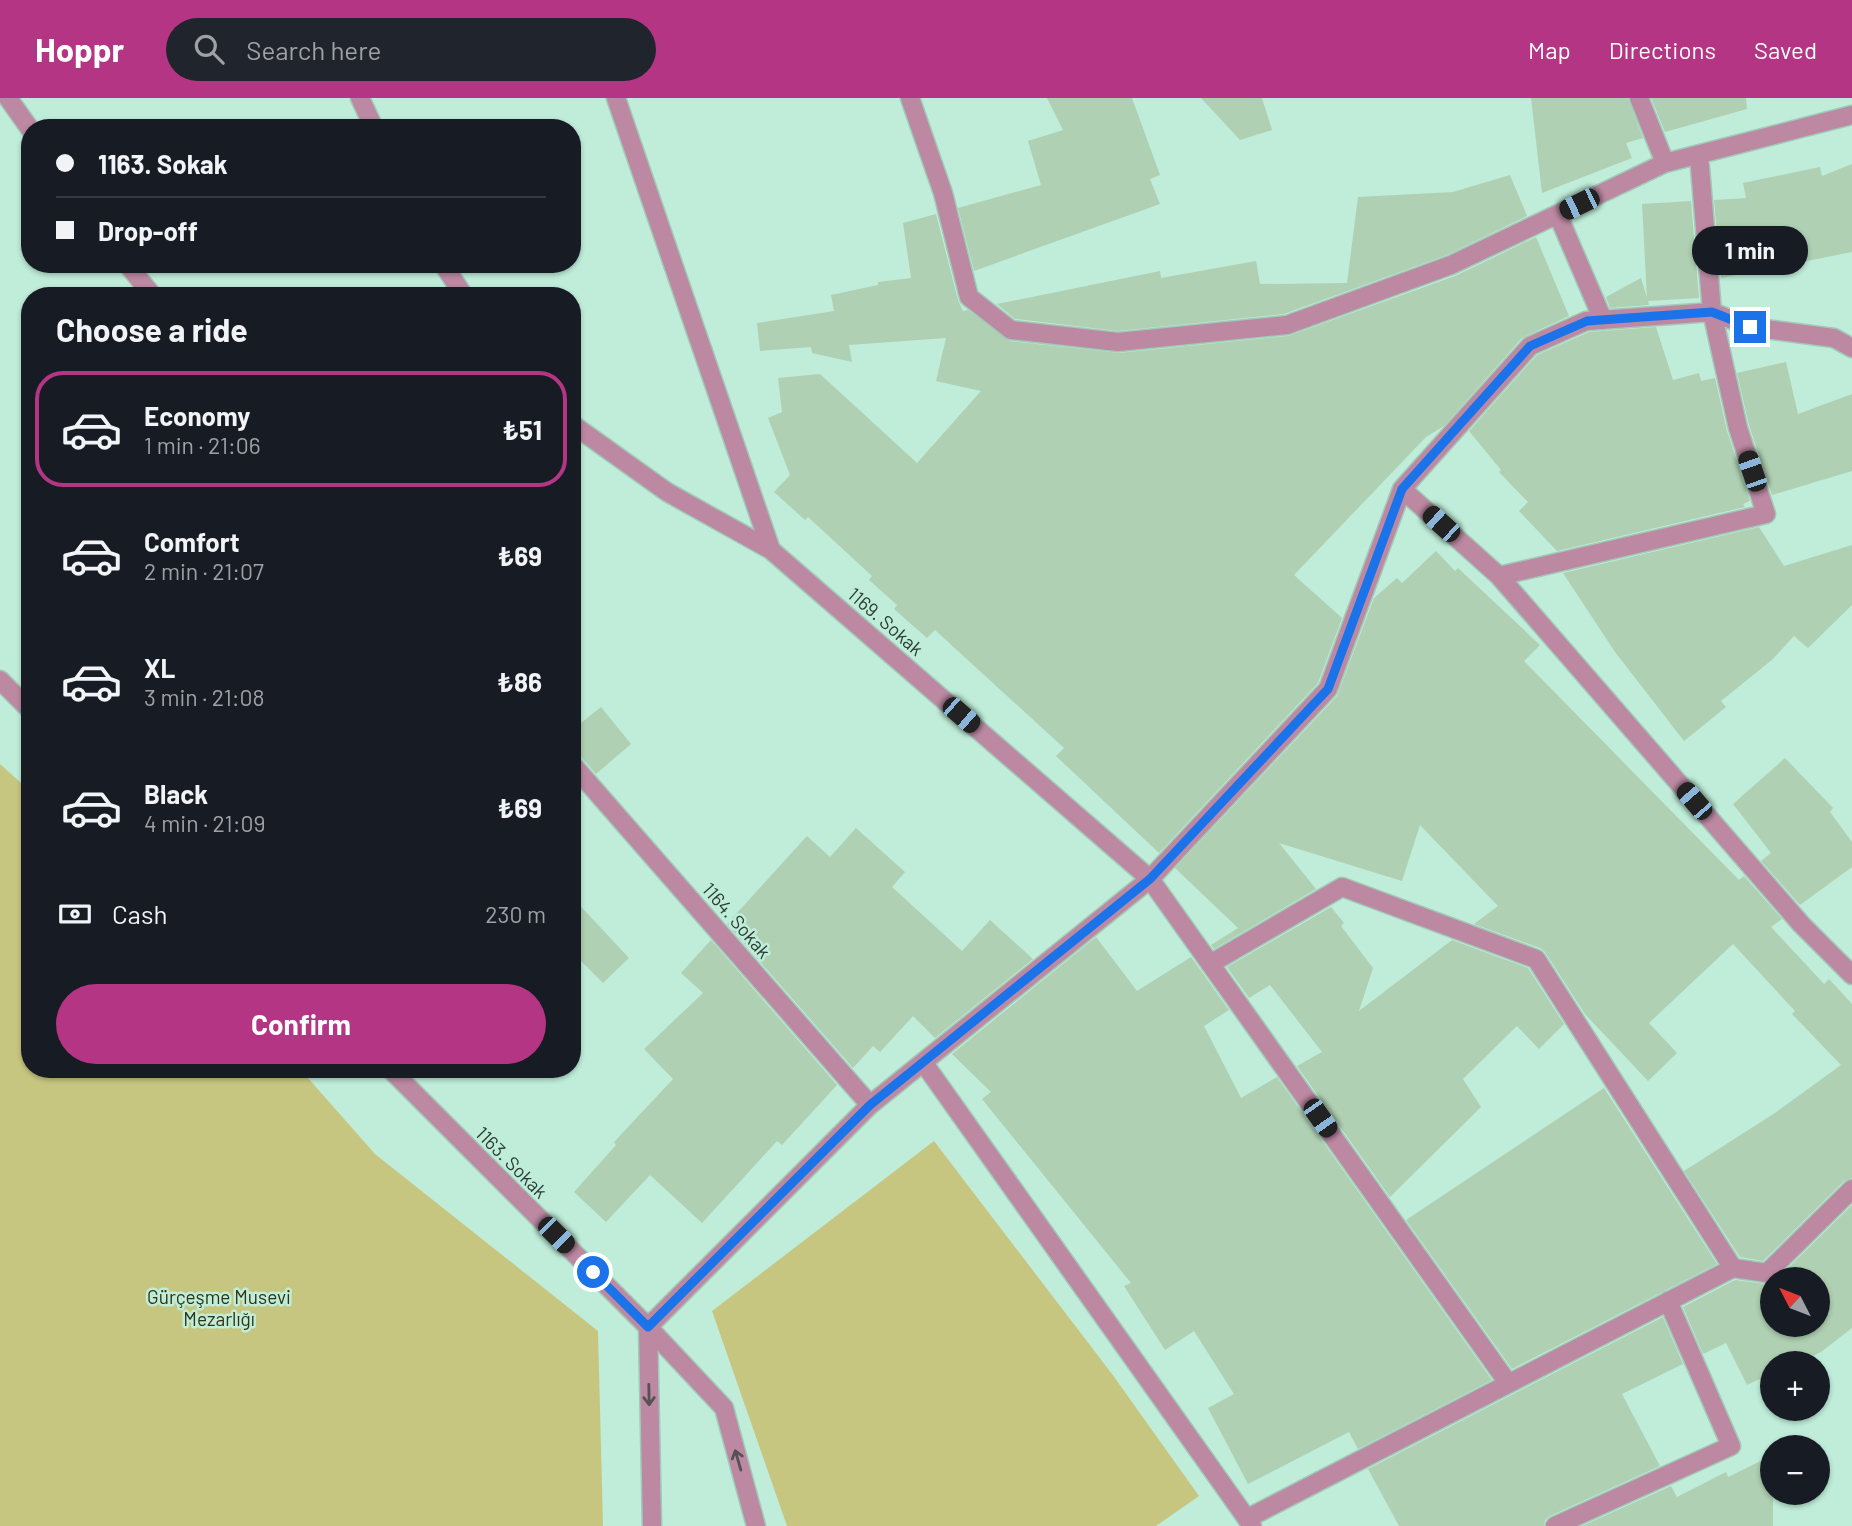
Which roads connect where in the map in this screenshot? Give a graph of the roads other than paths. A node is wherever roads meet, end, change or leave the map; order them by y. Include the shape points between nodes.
1 (8, 98) edge
2 (360, 98) edge
3 (616, 98) edge
4 (910, 98) edge
5 (1639, 98) edge
6 (1852, 115) edge
7 (23, 119) edge
8 (370, 119) edge
9 (1699, 155) junction
10 (1665, 163) junction
11 (1558, 215) junction
12 (134, 273) edge
13 (146, 287) edge
14 (1712, 312) junction
15 (1604, 320) junction
16 (1852, 348) edge
17 (581, 430) edge
18 (1402, 489) junction
19 (771, 550) junction
20 (1499, 576) junction
21 (0, 680) edge
22 (21, 701) edge
23 (581, 774) edge
24 (1150, 879) junction
25 (1210, 964) junction
26 (1852, 975) edge
27 (923, 1062) junction
28 (399, 1078) edge
29 (870, 1105) junction
30 (1852, 1189) edge
31 (1733, 1268) junction
32 (1668, 1301) junction
33 (648, 1327) junction
34 (1508, 1382) junction
35 (1250, 1522) edge
36 (652, 1526) edge
37 (757, 1526) edge
38 (1555, 1526) edge

1 - 7 street
2 - 8 street
3 - 19 street
4 - 11 street via 943,193 969,297 1011,330 1118,342 1287,325 1451,265
5 - 10 street
6 - 9 street
9 - 10 street
9 - 14 street
10 - 11 street
11 - 15 street
12 - 13 street
14 - 15 street
14 - 16 street via 1750,327 1834,338
14 - 20 street via 1738,428 1766,514
15 - 18 street via 1587,321 1530,346
17 - 19 street, 1169. Sokak via 667,492
18 - 20 street
18 - 24 street via 1328,689
19 - 24 street, 1169. Sokak
20 - 26 street via 1801,924
21 - 22 street
23 - 29 street, 1164. Sokak
24 - 25 street, 1169. Sokak
24 - 27 street
25 - 31 street via 1342,887 1536,959
25 - 34 street, 1169. Sokak
27 - 29 street
27 - 35 street
28 - 33 street, 1163. Sokak
29 - 33 street
30 - 31 street via 1767,1273
31 - 32 street
32 - 34 street
32 - 38 street via 1731,1446
33 -> 36 street
37 -> 33 street, 1163. Sokak via 724,1408
34 - 35 street

